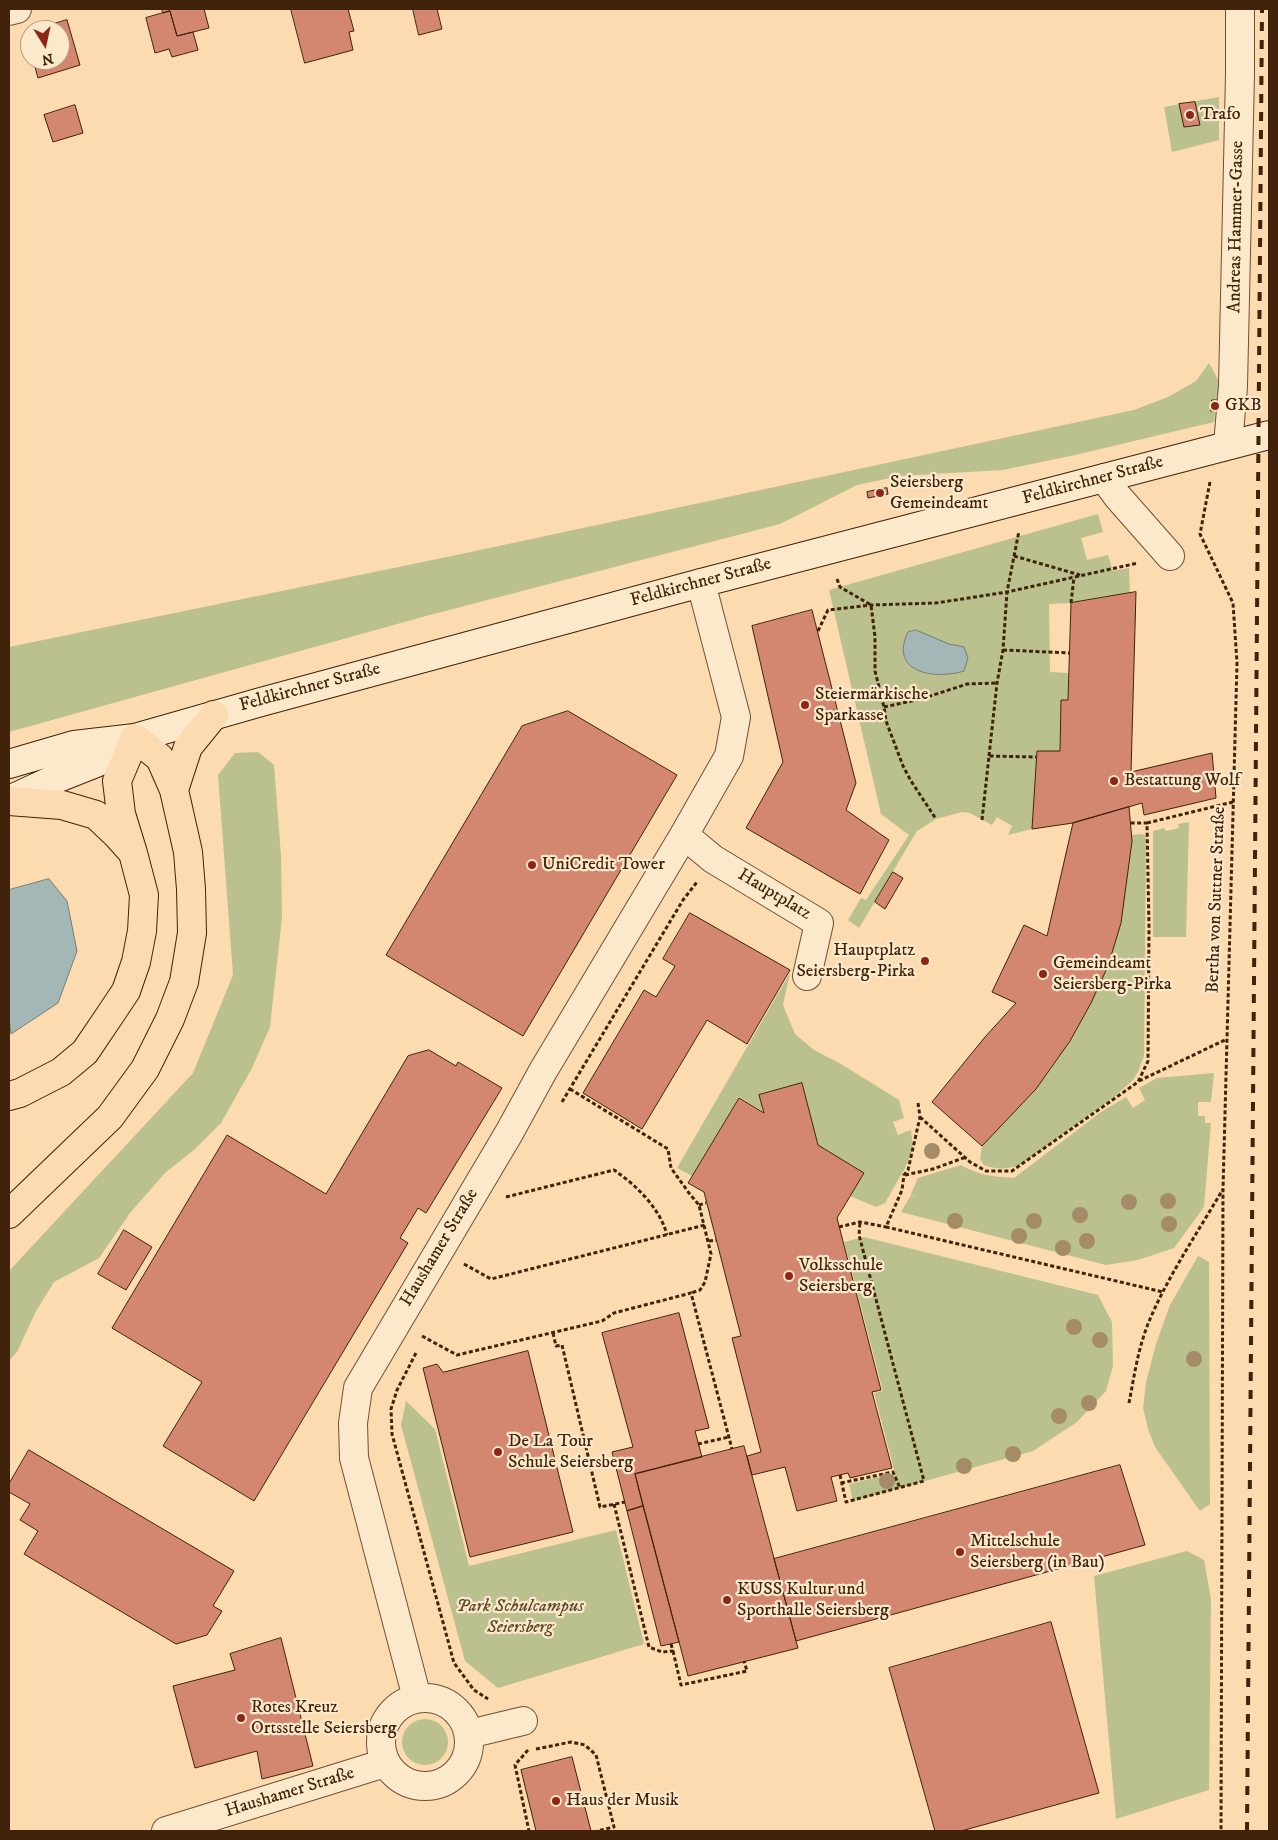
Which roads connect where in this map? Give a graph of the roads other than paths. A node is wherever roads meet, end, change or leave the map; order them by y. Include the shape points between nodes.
1 (17, 9) edge
2 (1240, 9) edge
3 (9, 11) edge
4 (1269, 435) edge
5 (1228, 445) junction
6 (1104, 478) junction
7 (1170, 556) road end
8 (701, 582) junction
9 (214, 715) junction
10 (135, 738) junction
11 (9, 764) edge
12 (174, 790) junction
13 (9, 801) edge
14 (684, 835) junction
15 (133, 853) junction
16 (807, 976) dead end
17 (9, 1096) edge
18 (9, 1214) edge
19 (417, 1698) junction
20 (523, 1721) road end
21 (469, 1734) junction
22 (385, 1763) junction
23 (166, 1831) edge

1 - 3 street
2 - 5 street, Andreas Hammer-Gasse via 1233,386
4 - 5 street, Feldkirchner Straße
5 - 6 street, Feldkirchner Straße
6 - 7 street
6 - 8 street, Feldkirchner Straße
8 - 9 street, Feldkirchner Straße
8 - 14 street, Haushamer Straße via 736,717 729,756
9 - 10 street, Feldkirchner Straße
9 - 12 highway via 188,747
10 - 11 street, Feldkirchner Straße via 74,745
10 - 12 highway via 160,758
10 - 13 street, Feldkirchner Straße via 96,763
10 - 15 highway via 117,781 121,814
12 - 18 highway via 188,852 192,934 184,982 170,1019 145,1069 110,1117
13 - 15 highway via 62,805 96,815
14 - 16 street, Hauptplatz via 713,859 819,922
14 - 19 street, Haushamer Straße via 358,1388 353,1423 354,1458
15 - 17 highway via 144,896 142,931 126,991 85,1052 61,1072
19 - 21 street via 430,1698 456,1709
19 - 22 street via 392,1711 384,1723 380,1736
20 - 21 street
21 - 22 street via 469,1748 458,1772 433,1786 406,1782
22 - 23 street, Haushamer Straße

